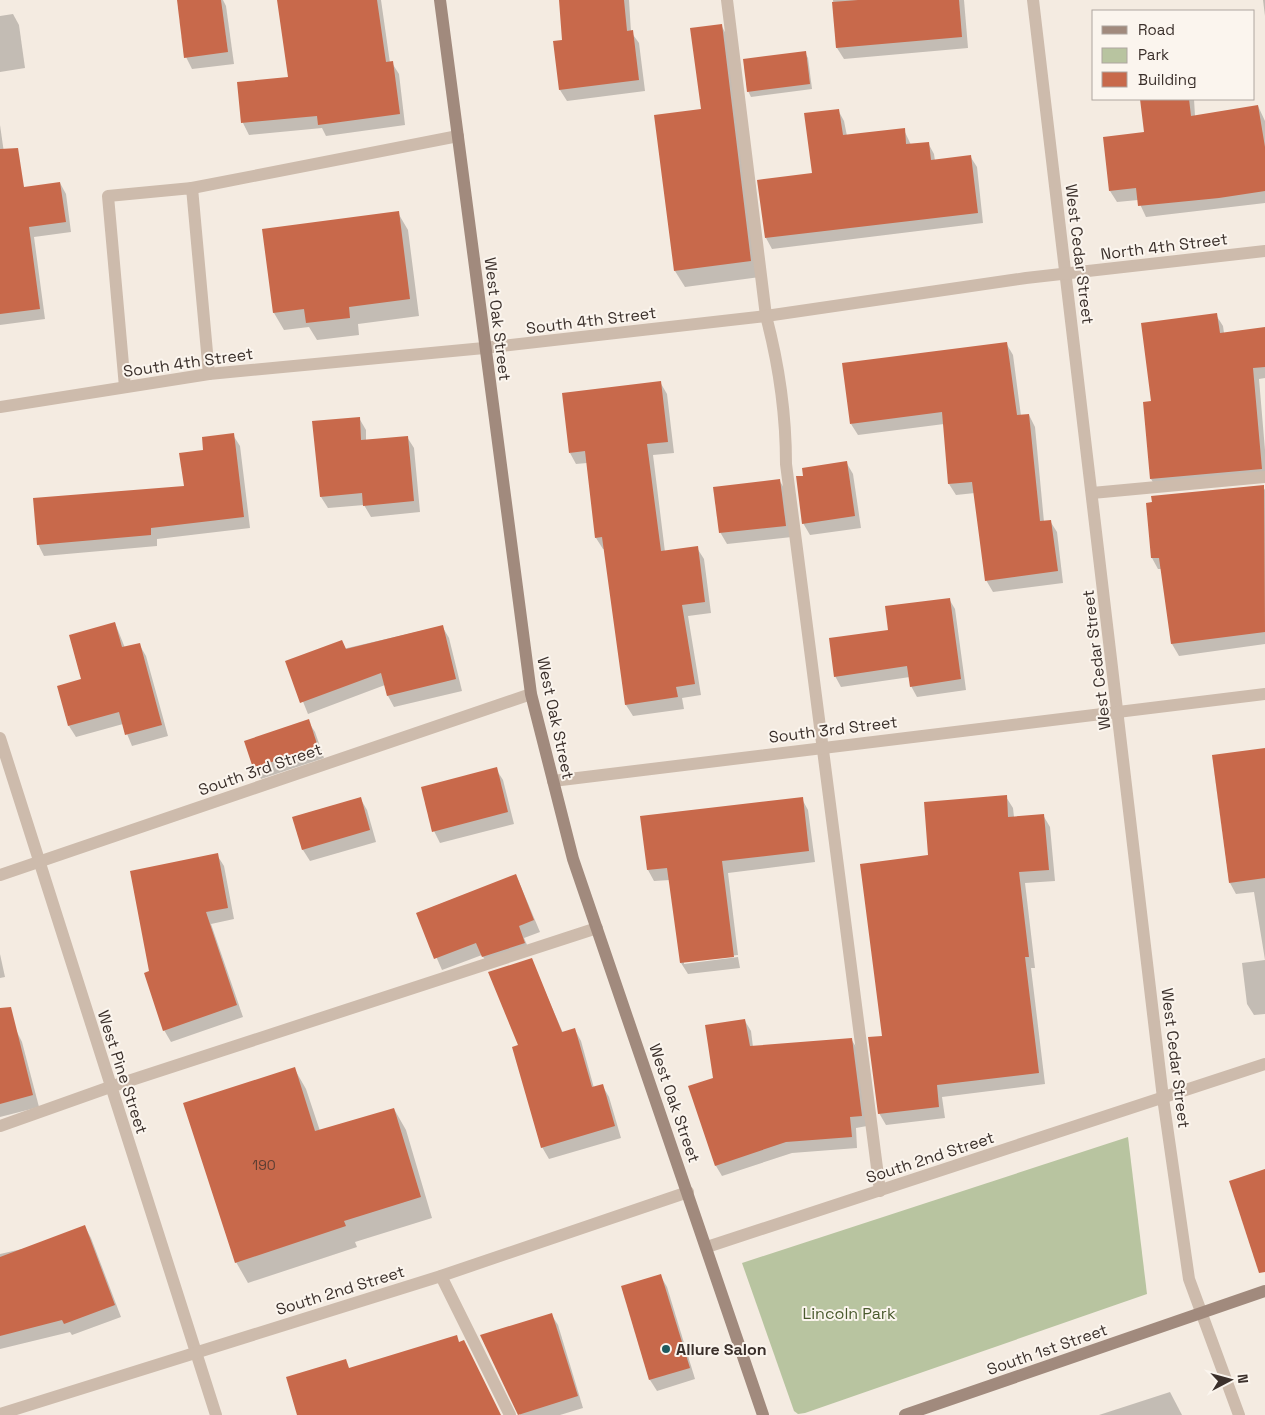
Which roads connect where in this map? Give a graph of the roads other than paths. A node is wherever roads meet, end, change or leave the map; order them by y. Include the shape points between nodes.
1 (440, 0) edge
2 (727, 0) edge
3 (1033, 0) edge
4 (458, 136) junction
5 (192, 188) junction
6 (1265, 251) edge
7 (1067, 274) junction
8 (766, 316) junction
9 (484, 348) junction
10 (209, 374) junction
11 (125, 387) junction
12 (0, 407) edge
13 (1265, 476) edge
14 (1092, 493) junction
15 (531, 694) junction
16 (1265, 694) edge
17 (1118, 711) junction
18 (0, 738) edge
19 (821, 746) junction
20 (553, 780) junction
21 (38, 862) junction
22 (0, 875) edge
23 (597, 928) junction
24 (1265, 1064) edge
25 (110, 1088) junction
26 (1163, 1098) junction
27 (0, 1126) edge
28 (880, 1191) junction
29 (688, 1192) junction
30 (707, 1247) junction
31 (441, 1276) junction
32 (1265, 1291) edge
33 (1200, 1314) junction
34 (196, 1352) junction
35 (0, 1414) edge
36 (216, 1415) edge
37 (510, 1415) edge
38 (763, 1415) edge
39 (905, 1415) edge
40 (1239, 1415) edge

1 - 4 main road, West Oak Street
2 - 8 street
3 - 7 street, West Cedar Street
4 - 5 street
4 - 9 main road, West Oak Street
5 - 10 street
5 - 11 street via 108,196
6 - 7 street, North 4th Street
7 - 8 street, South 4th Street
7 - 14 street, West Cedar Street
8 - 9 street, South 4th Street
8 - 19 street via 779,371 786,428 786,464
9 - 10 street, South 4th Street
9 - 15 main road, West Oak Street
10 - 11 street, South 4th Street
11 - 12 street, South 4th Street
13 - 14 street
14 - 17 street, West Cedar Street
15 - 20 main road, West Oak Street
15 - 21 street, South 3rd Street
16 - 17 street, South 3rd Street
17 - 19 street, South 3rd Street
17 - 26 street, West Cedar Street
18 - 21 street, West Pine Street
19 - 20 street, South 3rd Street
19 - 28 street
20 - 23 main road, West Oak Street
21 - 22 street, South 3rd Street
21 - 25 street, West Pine Street
23 - 25 street
23 - 29 main road, West Oak Street
24 - 26 street, South 2nd Street
25 - 27 street
25 - 34 street, West Pine Street
26 - 28 street, South 2nd Street
26 - 33 street, West Cedar Street via 1189,1279
28 - 30 street, South 2nd Street
29 - 30 main road, West Oak Street
29 - 31 street, South 2nd Street
30 - 38 main road, West Oak Street
31 - 34 street, South 2nd Street
31 - 37 street
32 - 33 main road, South 1st Street
33 - 39 main road, South 1st Street
33 - 40 street, West Cedar Street
34 - 35 street, South 2nd Street
34 - 36 street, West Pine Street

